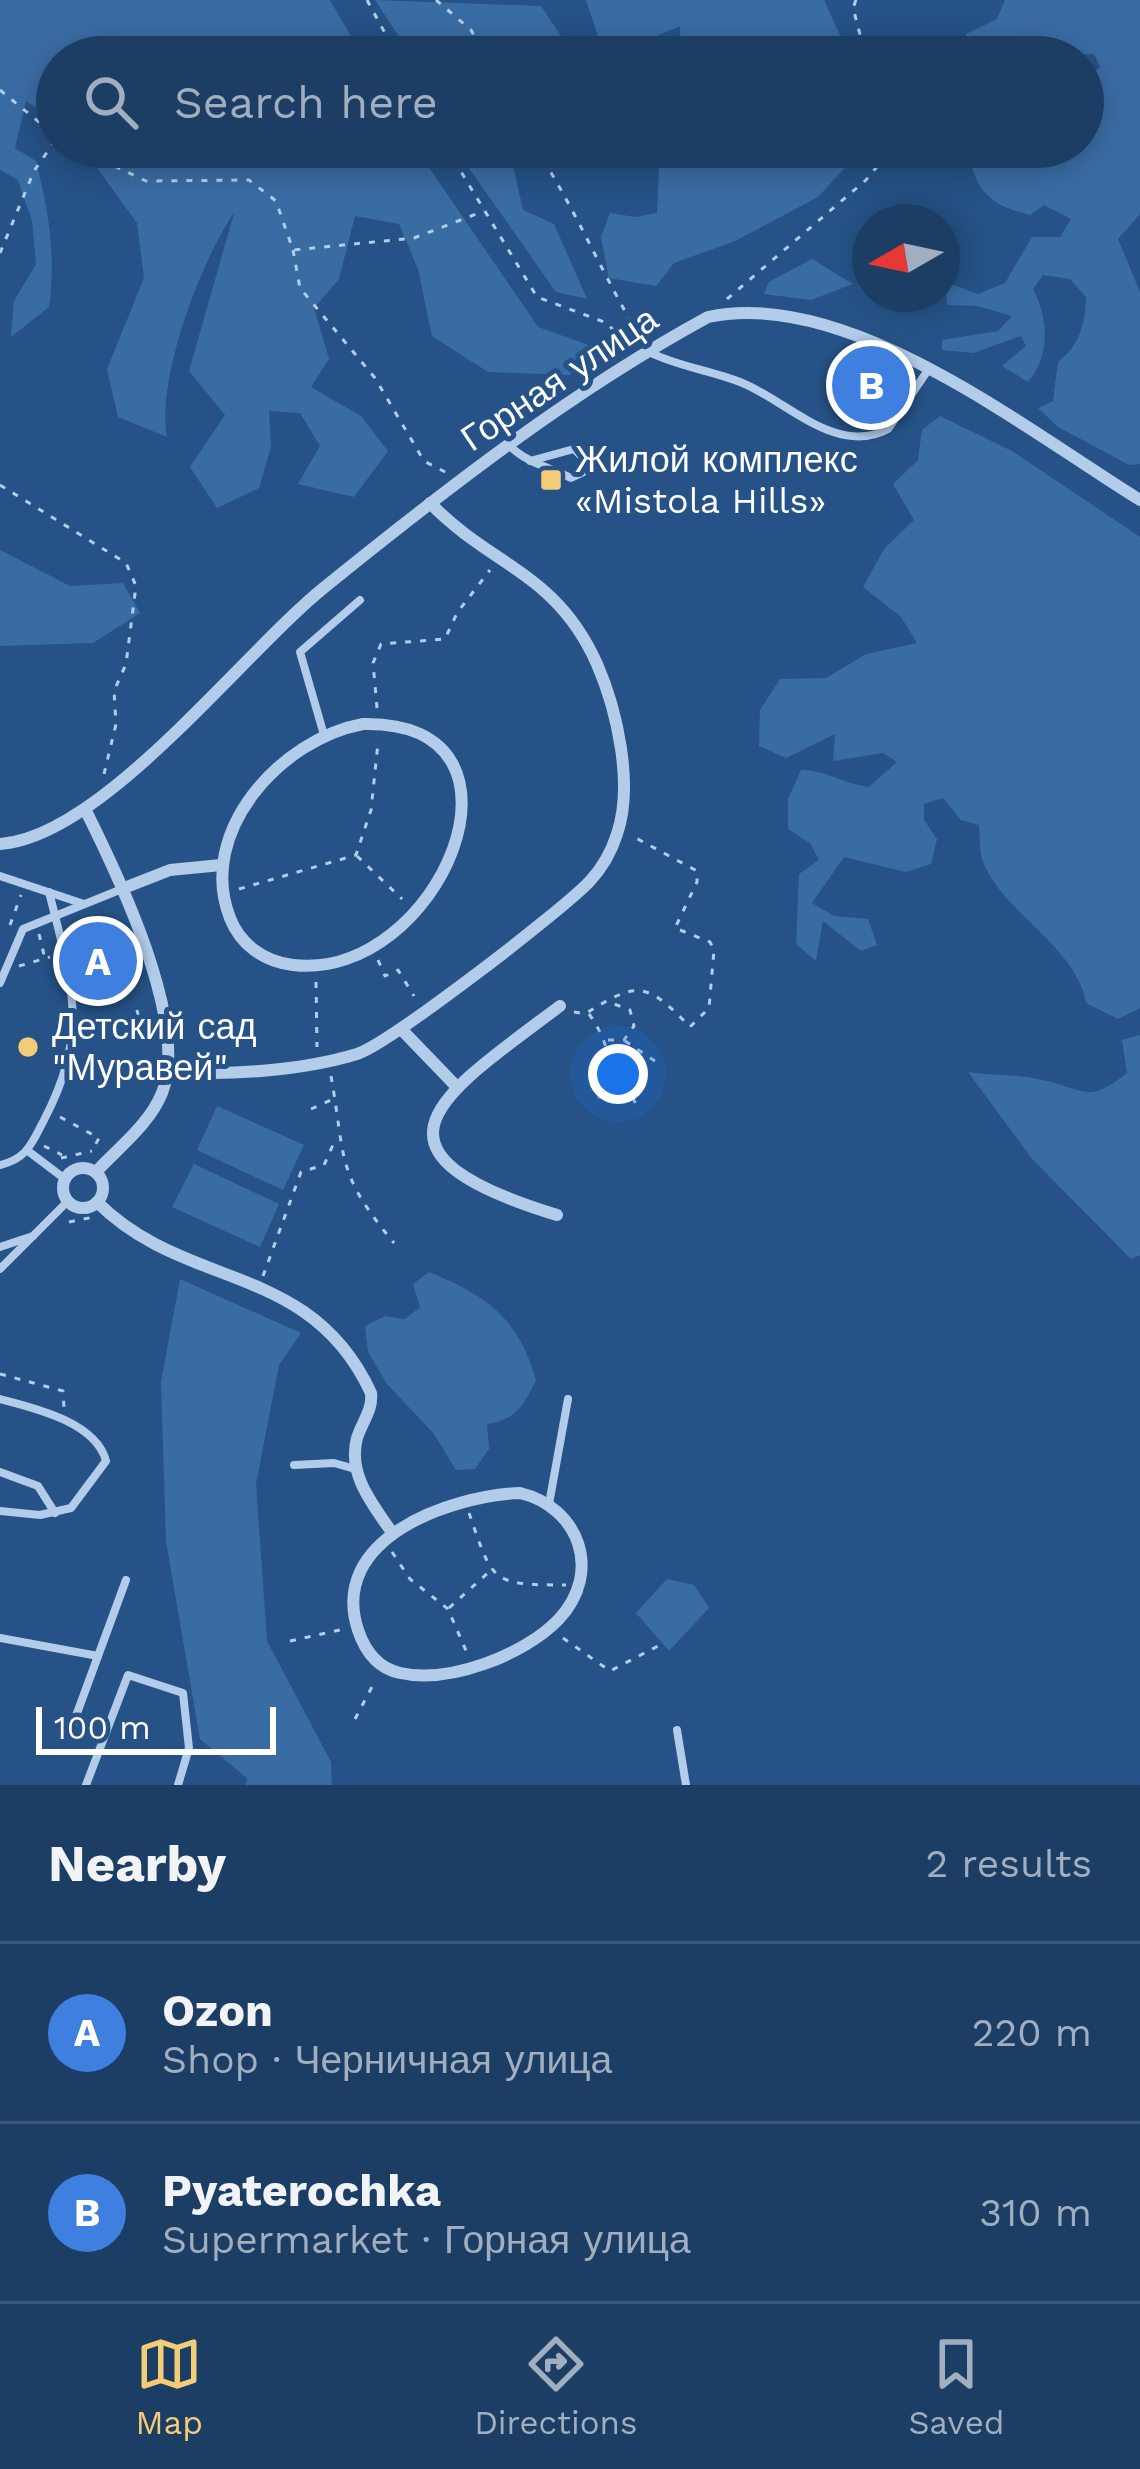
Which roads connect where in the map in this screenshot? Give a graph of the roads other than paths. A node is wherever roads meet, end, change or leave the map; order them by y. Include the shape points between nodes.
1 (648, 351) junction
2 (928, 370) junction
3 (511, 446) junction
4 (530, 461) junction
5 (1140, 500) edge
6 (430, 503) junction
7 (360, 600) dead end
8 (324, 735) junction
9 (85, 809) junction
10 (0, 844) edge
11 (221, 866) junction
12 (0, 876) edge
13 (124, 889) junction
14 (49, 892) junction
15 (84, 904) junction
16 (55, 915) junction
17 (0, 983) edge
18 (566, 1008) road end
19 (401, 1029) junction
20 (167, 1071) junction
21 (455, 1085) junction
22 (28, 1151) junction
23 (0, 1165) edge
24 (96, 1172) junction
25 (64, 1179) junction
26 (68, 1201) junction
27 (101, 1205) junction
28 (557, 1215) dead end
29 (35, 1235) junction
30 (0, 1247) edge
31 (0, 1269) edge
32 (0, 1399) edge
33 (568, 1399) dead end
34 (294, 1466) dead end
35 (356, 1469) junction
36 (0, 1472) edge
37 (550, 1504) junction
38 (0, 1511) edge
39 (55, 1514) junction
40 (389, 1537) junction
41 (126, 1580) dead end
42 (0, 1638) edge
43 (98, 1656) junction
44 (73, 1724) dead end
45 (677, 1730) dead end
46 (86, 1785) edge
47 (178, 1785) edge
48 (686, 1785) edge

1 - 2 street, Горная улица via 708,317 742,310 807,319
1 - 2 lane via 739,381 781,409 856,437 888,429
1 - 3 street, Горная улица
2 - 5 street, Горная улица
3 - 4 lane
3 - 6 street, Горная улица
4 - 4 lane via 571,478 586,471 574,449
6 - 9 street, Горная улица via 289,616
6 - 19 street via 537,580 580,631 613,714 621,808 619,830 594,877
7 - 8 lane via 300,652
8 - 11 street via 247,803
8 - 11 street via 398,725 445,754 460,785 463,826 433,890 355,955 284,964 248,946 234,928
9 - 10 street, Горная улица via 38,836
9 - 13 street
11 - 13 street via 170,870
12 - 14 lane
13 - 15 lane
13 - 20 street via 163,1014
14 - 15 lane
14 - 16 lane
15 - 16 lane
16 - 17 lane via 18,933
16 - 22 lane via 75,1034 65,1079
18 - 21 street
19 - 20 street via 377,1046 327,1061
19 - 21 street
20 - 24 street via 152,1111
21 - 28 street via 436,1113 443,1159 484,1190
22 - 23 lane
22 - 25 lane
24 - 25 street via 80,1168
24 - 27 street
25 - 26 street
26 - 27 street
26 - 29 lane
27 - 35 street via 146,1241 292,1301 323,1323 371,1393
29 - 30 lane
29 - 31 lane
32 - 39 lane via 63,1420 106,1461 83,1498
33 - 37 lane
34 - 35 lane
35 - 40 street
36 - 39 lane via 38,1486
37 - 40 street via 520,1493 466,1503
37 - 40 street via 575,1531 580,1585 545,1631 472,1666 408,1675 368,1652 352,1589 366,1557
38 - 39 lane
41 - 43 lane
42 - 43 lane
43 - 44 lane
45 - 48 lane
46 - 47 lane via 128,1675 183,1693 189,1748

